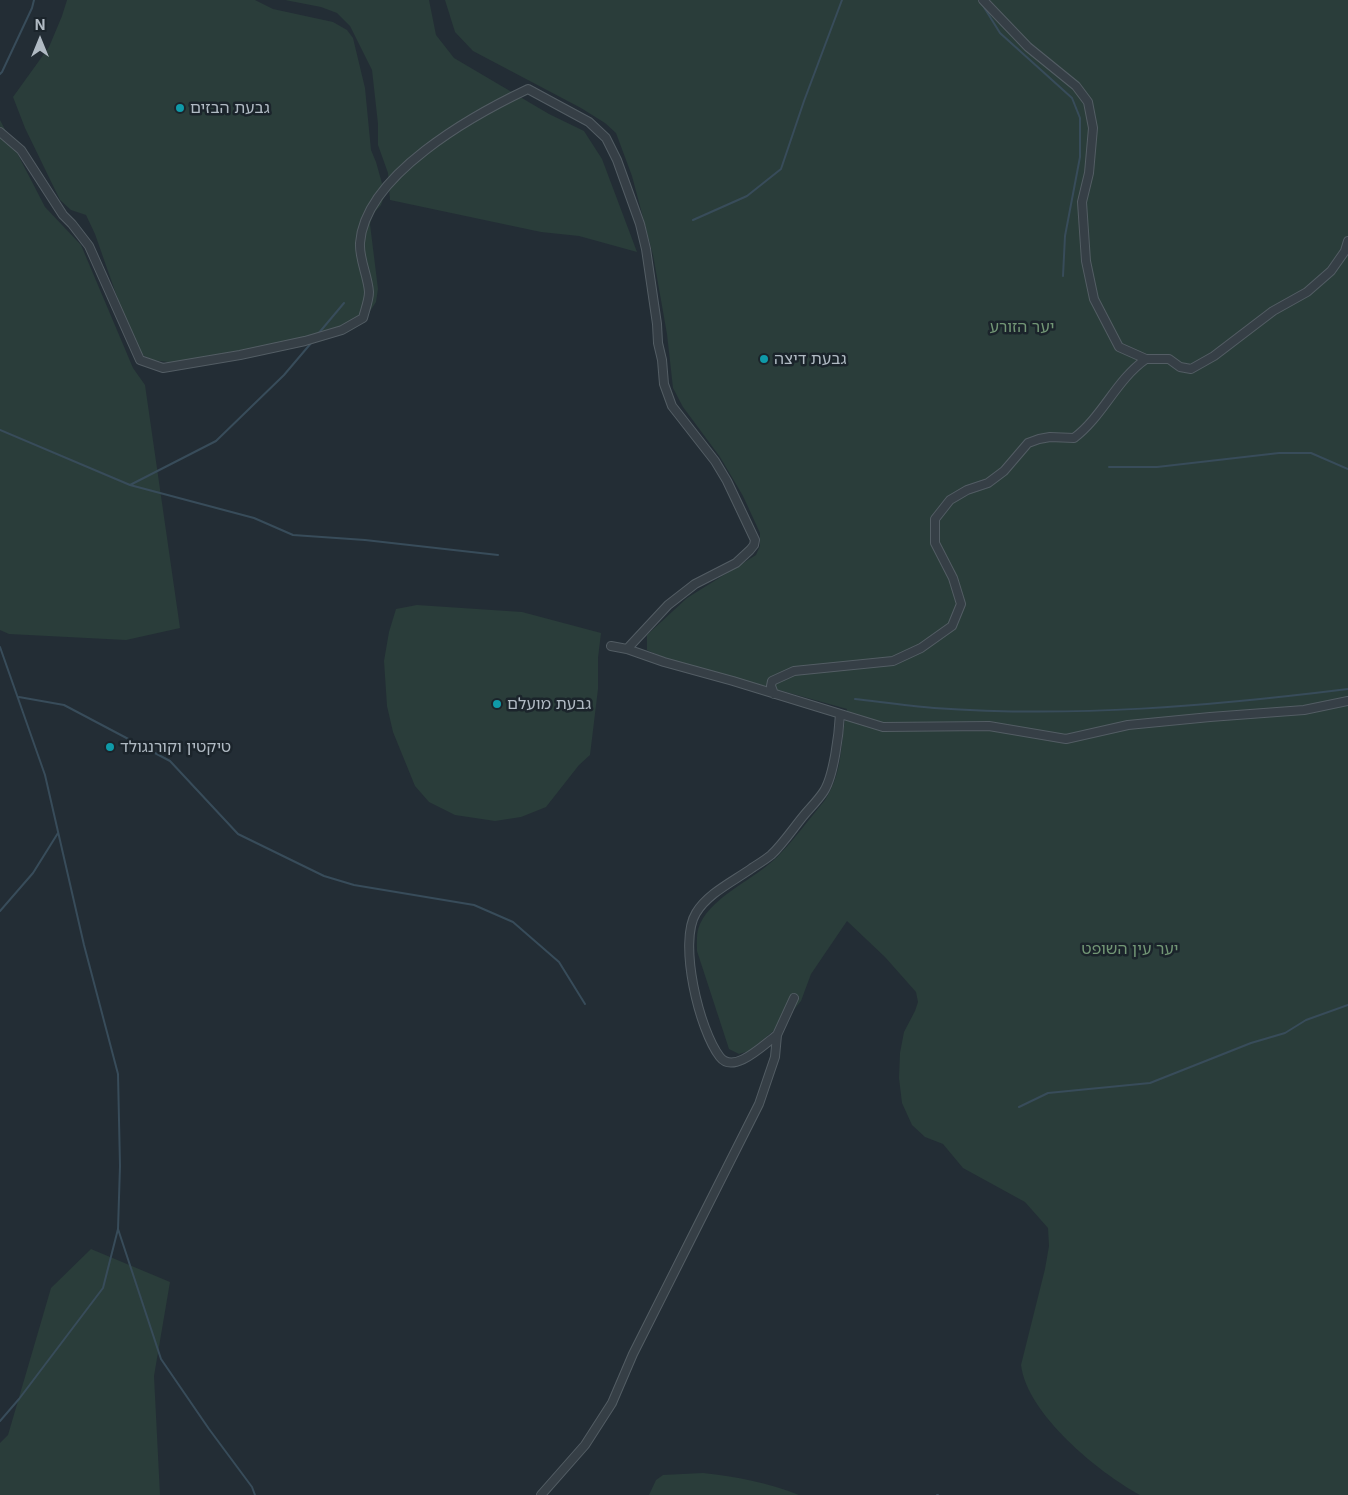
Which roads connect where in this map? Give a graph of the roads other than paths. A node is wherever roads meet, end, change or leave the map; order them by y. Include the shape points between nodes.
1 (984, 0) edge
2 (0, 132) edge
3 (1348, 241) edge
4 (1146, 359) junction
5 (611, 646) dead end
6 (627, 649) junction
7 (774, 694) junction
8 (1348, 702) edge
9 (840, 714) junction
10 (794, 998) dead end
11 (777, 1035) junction
12 (541, 1495) edge

1 - 4 street via 1028,47 1076,86 1088,102 1093,128 1090,173 1082,202 1086,261 1094,299 1119,347
2 - 6 street via 21,150 63,215 89,246 140,360 163,368 305,341 342,330 363,318 369,293 360,244 372,205 388,184 416,158 473,117 528,89 589,122 606,138 640,224 664,384 672,406 715,462 755,540 750,550 736,563 695,584 668,605
3 - 4 street via 1331,271 1307,292 1272,311 1192,369 1180,367 1169,359
4 - 7 street via 1126,377 1094,419 1074,438 1039,439 1028,443 1004,471 988,483 950,500 939,513 934,521 935,543 953,578 961,604 952,626 922,648 893,661 794,670 772,682
5 - 6 street
6 - 7 street
7 - 9 street
8 - 9 street via 1304,710 1128,725 1066,740 988,726 883,727
9 - 11 street via 825,790 772,854 708,899 696,912 690,926 694,990 711,1040 721,1058 728,1063 742,1062
10 - 11 street
11 - 12 street via 775,1057 759,1104 642,1336 612,1403 585,1445

